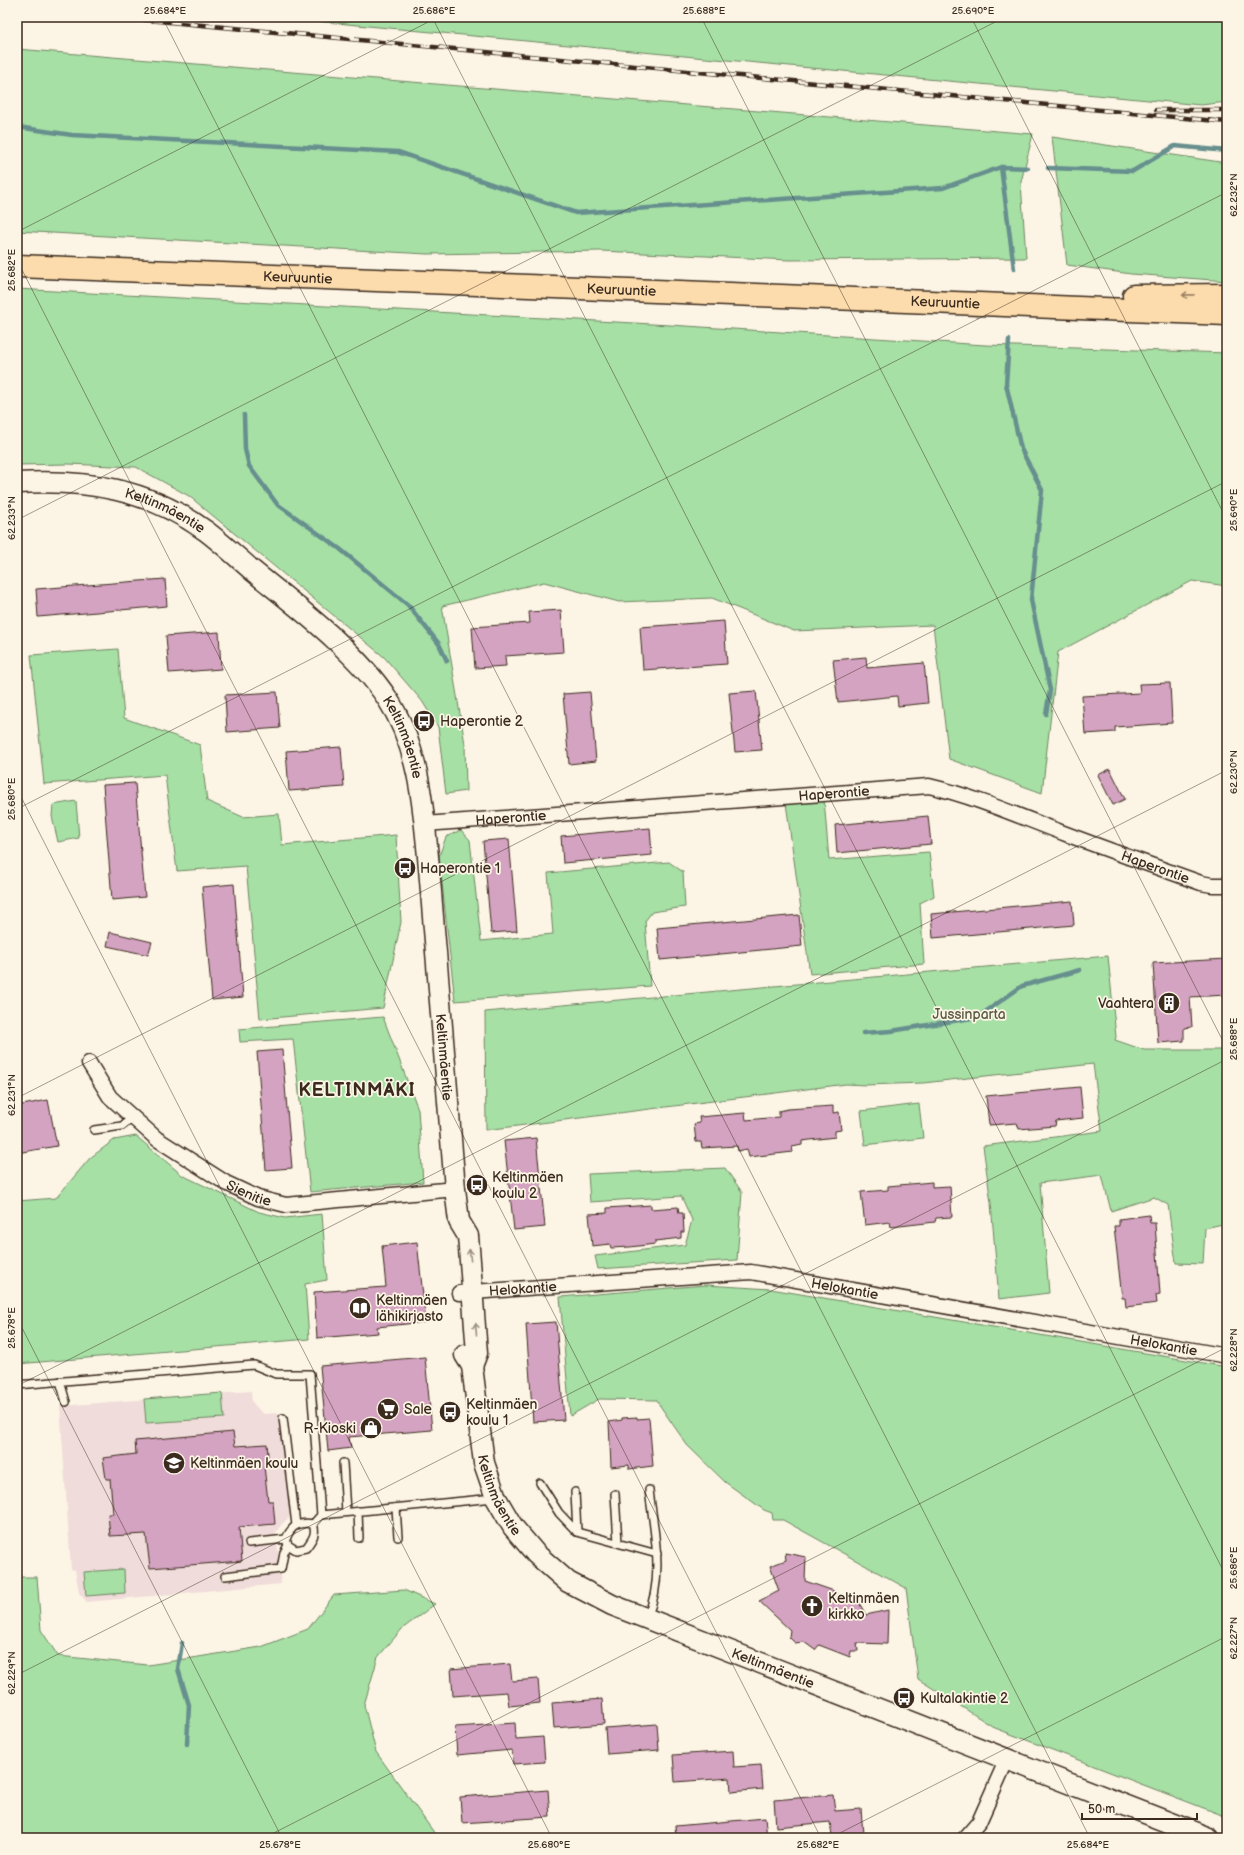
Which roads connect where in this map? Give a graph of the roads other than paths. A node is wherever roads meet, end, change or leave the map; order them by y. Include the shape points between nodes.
1 (17, 266) edge
2 (1227, 294) edge
3 (995, 303) junction
4 (1227, 314) edge
5 (17, 483) edge
6 (425, 824) junction
7 (1227, 884) edge
8 (90, 1063) dead end
9 (132, 1118) junction
10 (94, 1130) dead end
11 (456, 1189) junction
12 (466, 1292) junction
13 (1227, 1356) edge
14 (60, 1381) junction
15 (17, 1386) edge
16 (66, 1402) dead end
17 (283, 1418) dead end
18 (342, 1463) dead end
19 (540, 1482) dead end
20 (649, 1490) dead end
21 (575, 1492) dead end
22 (615, 1494) dead end
23 (496, 1498) junction
24 (396, 1508) junction
25 (358, 1511) junction
26 (346, 1512) junction
27 (321, 1514) junction
28 (313, 1524) junction
29 (296, 1525) junction
30 (577, 1532) junction
31 (398, 1537) dead end
32 (359, 1538) dead end
33 (287, 1542) junction
34 (249, 1543) dead end
35 (618, 1543) junction
36 (657, 1554) junction
37 (225, 1576) dead end
38 (646, 1619) junction
39 (1007, 1760) junction
40 (965, 1838) edge
41 (1209, 1838) edge

1 - 3 highway, Keuruuntie
2 -> 3 highway via 1071,298
3 - 4 highway, Keuruuntie
5 - 6 main road, Keltinmäentie via 81,483 124,490 182,515 216,540 335,641 372,678 388,699 414,758
6 - 7 street, Haperontie via 929,786 978,800 1201,883
6 - 11 main road, Keltinmäentie
8 - 9 street, Sienitie via 110,1097
9 - 10 lane via 122,1126
9 - 11 street, Sienitie via 157,1139 226,1183 258,1198 286,1205
11 - 12 main road, Keltinmäentie via 459,1221 454,1237
12 - 13 street, Helokantie via 751,1272
12 - 23 main road, Keltinmäentie via 464,1353 472,1366 484,1463
14 - 15 lane
14 - 16 lane
14 - 27 lane via 254,1365 276,1374 310,1374
17 - 29 lane
18 - 26 lane
19 - 30 lane via 559,1513
20 - 36 lane
21 - 30 lane
22 - 35 lane
23 - 24 lane
23 - 38 main road, Keltinmäentie via 513,1527 536,1554 568,1582
24 - 25 lane
24 - 31 lane
25 - 26 lane
25 - 32 lane
26 - 27 lane
27 - 28 lane
28 - 29 lane via 305,1522
28 - 33 lane via 314,1539 306,1548 296,1550
29 - 33 lane via 290,1531
30 - 35 lane
33 - 34 lane
33 - 37 lane via 281,1569
35 - 36 lane
36 - 38 lane via 654,1601
38 - 39 main road, Keltinmäentie
39 - 40 street via 979,1822
39 - 41 main road, Keltinmäentie

